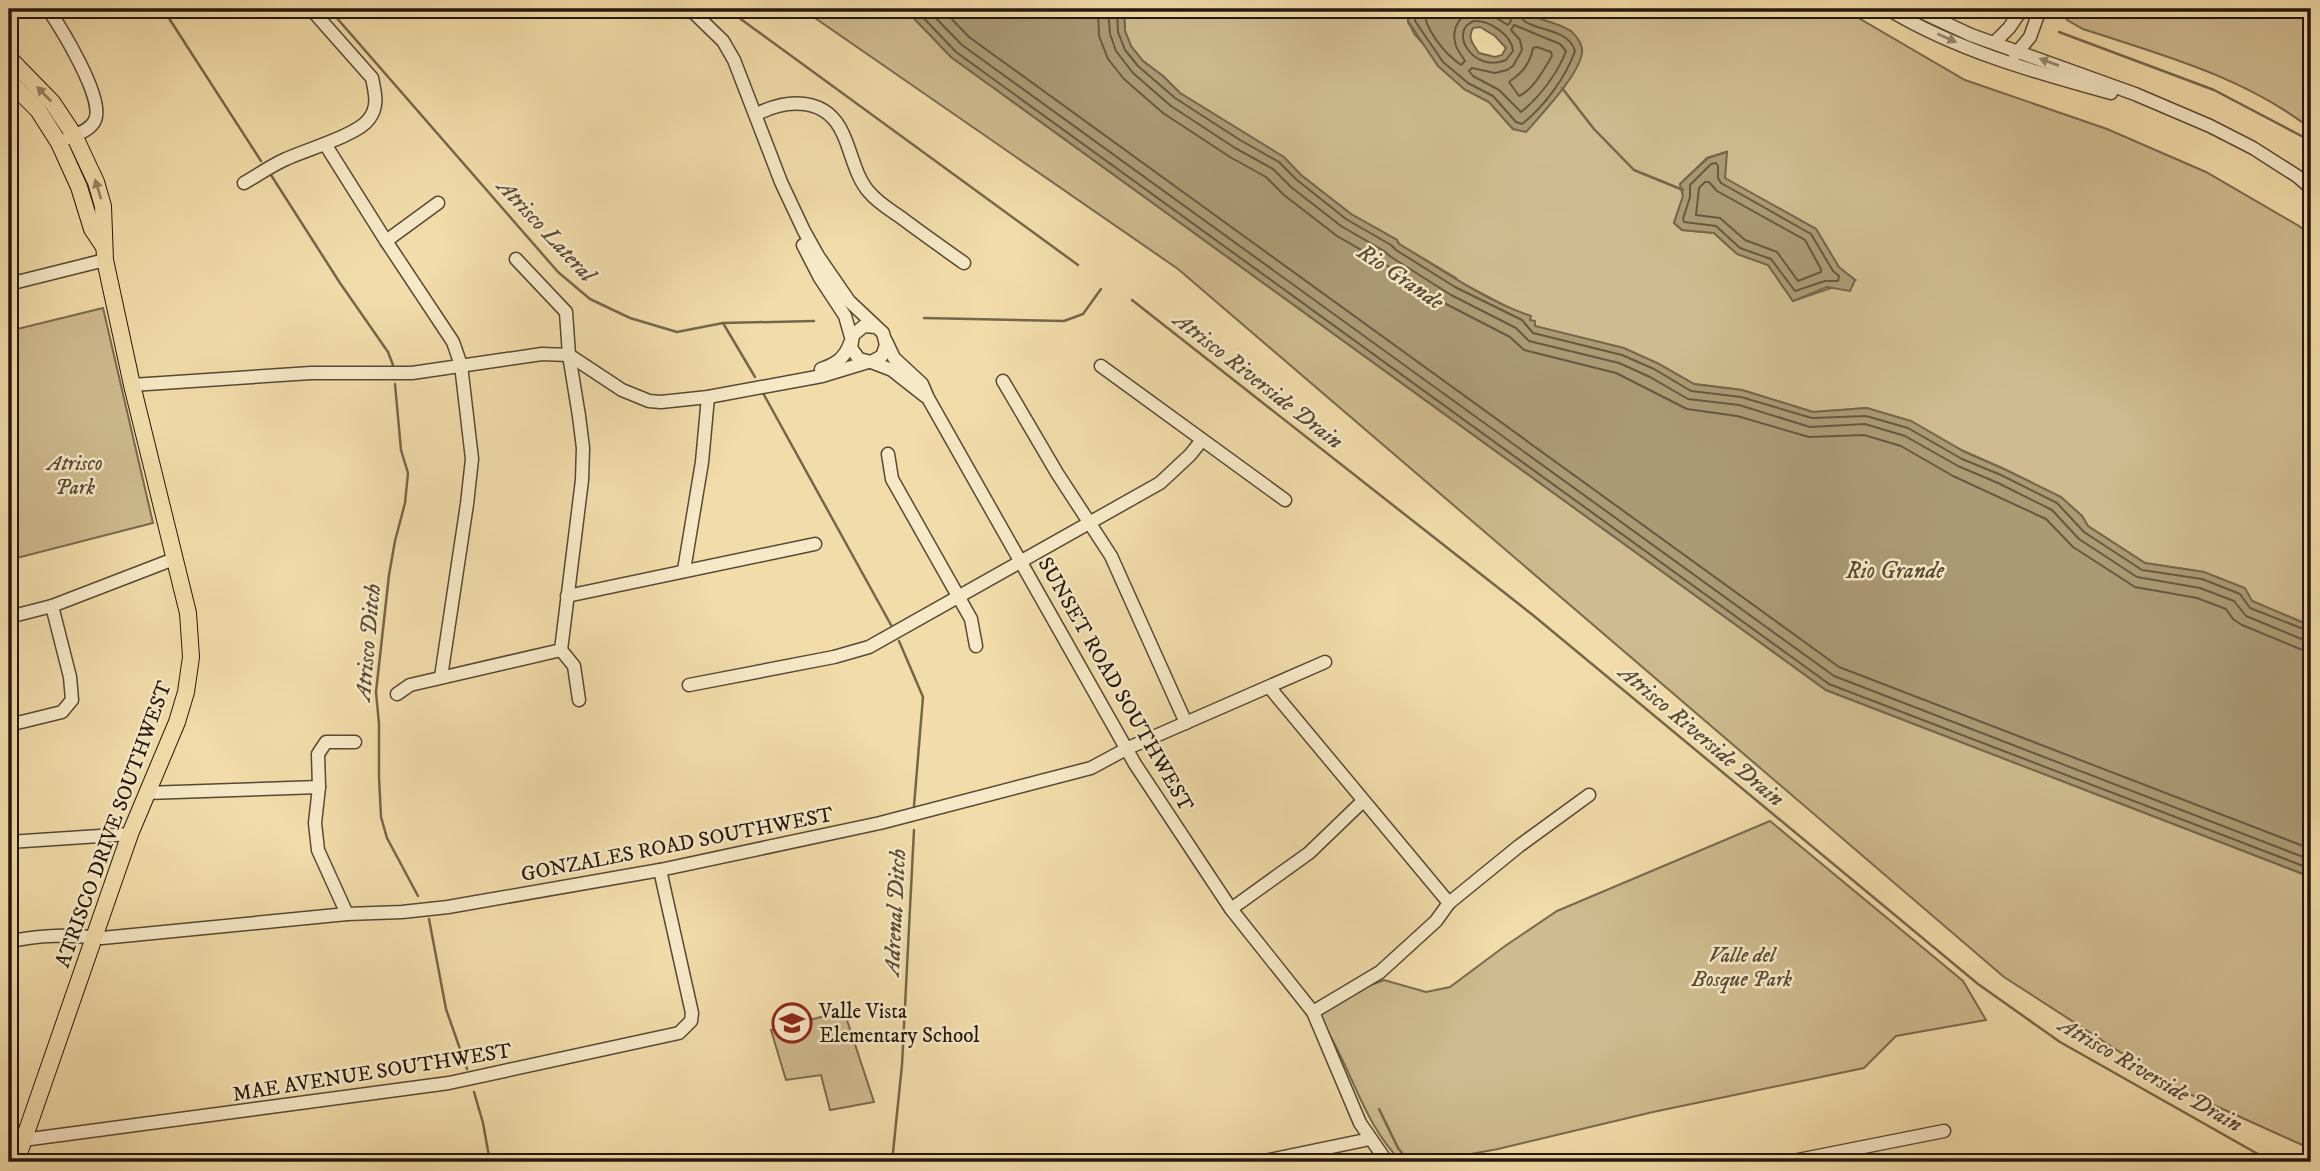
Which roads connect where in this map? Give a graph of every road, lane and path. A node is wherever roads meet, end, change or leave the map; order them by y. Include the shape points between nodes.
1 (48, 9) edge
2 (311, 9) edge
3 (690, 9) edge
4 (1888, 9) edge
5 (1915, 9) edge
6 (2022, 9) edge
7 (2040, 9) edge
8 (1995, 42) junction
9 (2020, 51) junction
10 (9, 58) edge
11 (2008, 62) junction
12 (9, 81) edge
13 (2158, 106) junction
14 (757, 114) junction
15 (74, 135) junction
16 (59, 143) junction
17 (326, 144) junction
18 (781, 182) junction
19 (244, 183) dead end
20 (2311, 188) edge
21 (438, 203) dead end
22 (386, 242) junction
23 (104, 254) junction
24 (516, 259) dead end
25 (964, 263) dead end
26 (9, 284) edge
27 (876, 327) junction
28 (851, 340) junction
29 (886, 341) junction
30 (569, 355) junction
31 (869, 362) junction
32 (461, 365) junction
33 (1101, 366) dead end
34 (785, 381) junction
35 (1003, 381) dead end
36 (132, 385) junction
37 (708, 397) junction
38 (928, 398) junction
39 (1202, 440) junction
40 (888, 454) dead end
41 (1285, 500) dead end
42 (1090, 522) junction
43 (815, 544) dead end
44 (174, 559) junction
45 (1022, 561) junction
46 (684, 570) junction
47 (567, 596) junction
48 (959, 597) junction
49 (52, 606) junction
50 (9, 617) edge
51 (976, 646) dead end
52 (561, 650) junction
53 (1325, 662) dead end
54 (442, 677) junction
55 (689, 685) dead end
56 (1270, 688) junction
57 (397, 694) dead end
58 (579, 700) dead end
59 (1186, 723) junction
60 (9, 725) edge
61 (355, 742) dead end
62 (1128, 748) junction
63 (319, 787) junction
64 (146, 793) junction
65 (1589, 795) dead end
66 (1363, 802) junction
67 (130, 834) junction
68 (9, 842) edge
69 (660, 870) junction
70 (1449, 903) junction
71 (1231, 909) junction
72 (347, 914) junction
73 (93, 937) junction
74 (9, 942) edge
75 (1313, 1012) junction
76 (1944, 1131) dead end
77 (1370, 1139) junction
78 (23, 1140) junction
79 (16, 1162) edge
80 (1260, 1162) edge
81 (1387, 1162) edge
82 (1788, 1162) edge

1 - 15 street via 85,72 96,103 95,121
2 - 17 street via 372,78 375,92 376,108 368,122
3 - 14 street via 723,41
4 -> 11 street via 1967,48
5 - 8 street
6 - 8 street
7 - 9 street
8 - 9 street
9 - 11 street
13 -> 9 street
15 -> 10 main road, ATRISCO DRIVE SOUTHWEST via 52,102
11 - 13 street
12 - 16 main road, ATRISCO DRIVE SOUTHWEST via 38,110
13 - 20 street via 2253,148
14 - 18 street
14 - 25 street via 798,102 828,113 839,126 871,194
15 - 16 street
23 -> 15 main road, ATRISCO DRIVE SOUTHWEST via 103,206
16 - 23 main road, ATRISCO DRIVE SOUTHWEST
17 - 19 street via 285,159
17 - 22 street
18 - 27 street via 818,256 849,301
18 - 28 street via 800,240 849,324
21 - 22 street
22 - 32 street via 453,342
23 - 26 street
23 - 36 main road, ATRISCO DRIVE SOUTHWEST
24 - 30 street via 566,312
27 - 28 street via 861,327
27 - 29 street
28 - 31 street via 854,355
28 - 34 street via 833,365
29 - 31 street via 882,356
29 - 38 street, SUNSET ROAD SOUTHWEST via 894,358 922,384
30 - 32 street
30 - 37 street via 622,390 649,401
30 - 47 street via 583,448
31 - 34 street via 828,375
31 - 38 street, SUNSET ROAD SOUTHWEST via 892,370
32 - 36 street via 412,373 311,373
32 - 54 street via 472,459
33 - 39 street
34 - 37 street
35 - 42 street
36 - 44 main road, ATRISCO DRIVE SOUTHWEST
37 - 46 street
38 - 45 street, SUNSET ROAD SOUTHWEST
39 - 41 street
39 - 42 street via 1160,483
40 - 48 street via 892,479
42 - 45 street
42 - 59 street via 1111,556
43 - 46 street
44 - 49 street
44 - 64 main road, ATRISCO DRIVE SOUTHWEST via 188,613 189,669 177,722
45 - 48 street
45 - 62 street, SUNSET ROAD SOUTHWEST
46 - 47 street
47 - 52 street
48 - 51 street via 974,626
48 - 55 street via 855,652
49 - 50 street
49 - 60 street via 72,700 62,712
52 - 54 street
52 - 58 street via 575,666
53 - 56 street, GONZALES ROAD SOUTHWEST
54 - 57 street via 410,685
56 - 59 street, GONZALES ROAD SOUTHWEST
56 - 66 street
59 - 62 street, GONZALES ROAD SOUTHWEST
61 - 63 street via 326,742 318,754
62 - 69 street, GONZALES ROAD SOUTHWEST via 1091,768 934,810
62 - 71 street, SUNSET ROAD SOUTHWEST
63 - 64 street
63 - 72 street via 318,850
64 - 67 main road, ATRISCO DRIVE SOUTHWEST
65 - 70 street
66 - 70 street
66 - 71 street via 1309,853
67 - 68 street
67 - 73 main road, ATRISCO DRIVE SOUTHWEST
69 - 72 street, GONZALES ROAD SOUTHWEST via 448,907
69 - 78 street, MAE AVENUE SOUTHWEST via 691,1007 691,1021 679,1033 474,1079
70 - 75 street via 1436,921 1380,972
71 - 75 street, SUNSET ROAD SOUTHWEST
72 - 73 street, GONZALES ROAD SOUTHWEST
73 - 74 street, GONZALES ROAD SOUTHWEST via 28,937
73 - 78 main road, ATRISCO DRIVE SOUTHWEST
75 - 77 street, SUNSET ROAD SOUTHWEST
76 - 82 street
77 - 80 street
77 - 81 street, SUNSET ROAD SOUTHWEST
78 - 79 main road, ATRISCO DRIVE SOUTHWEST

